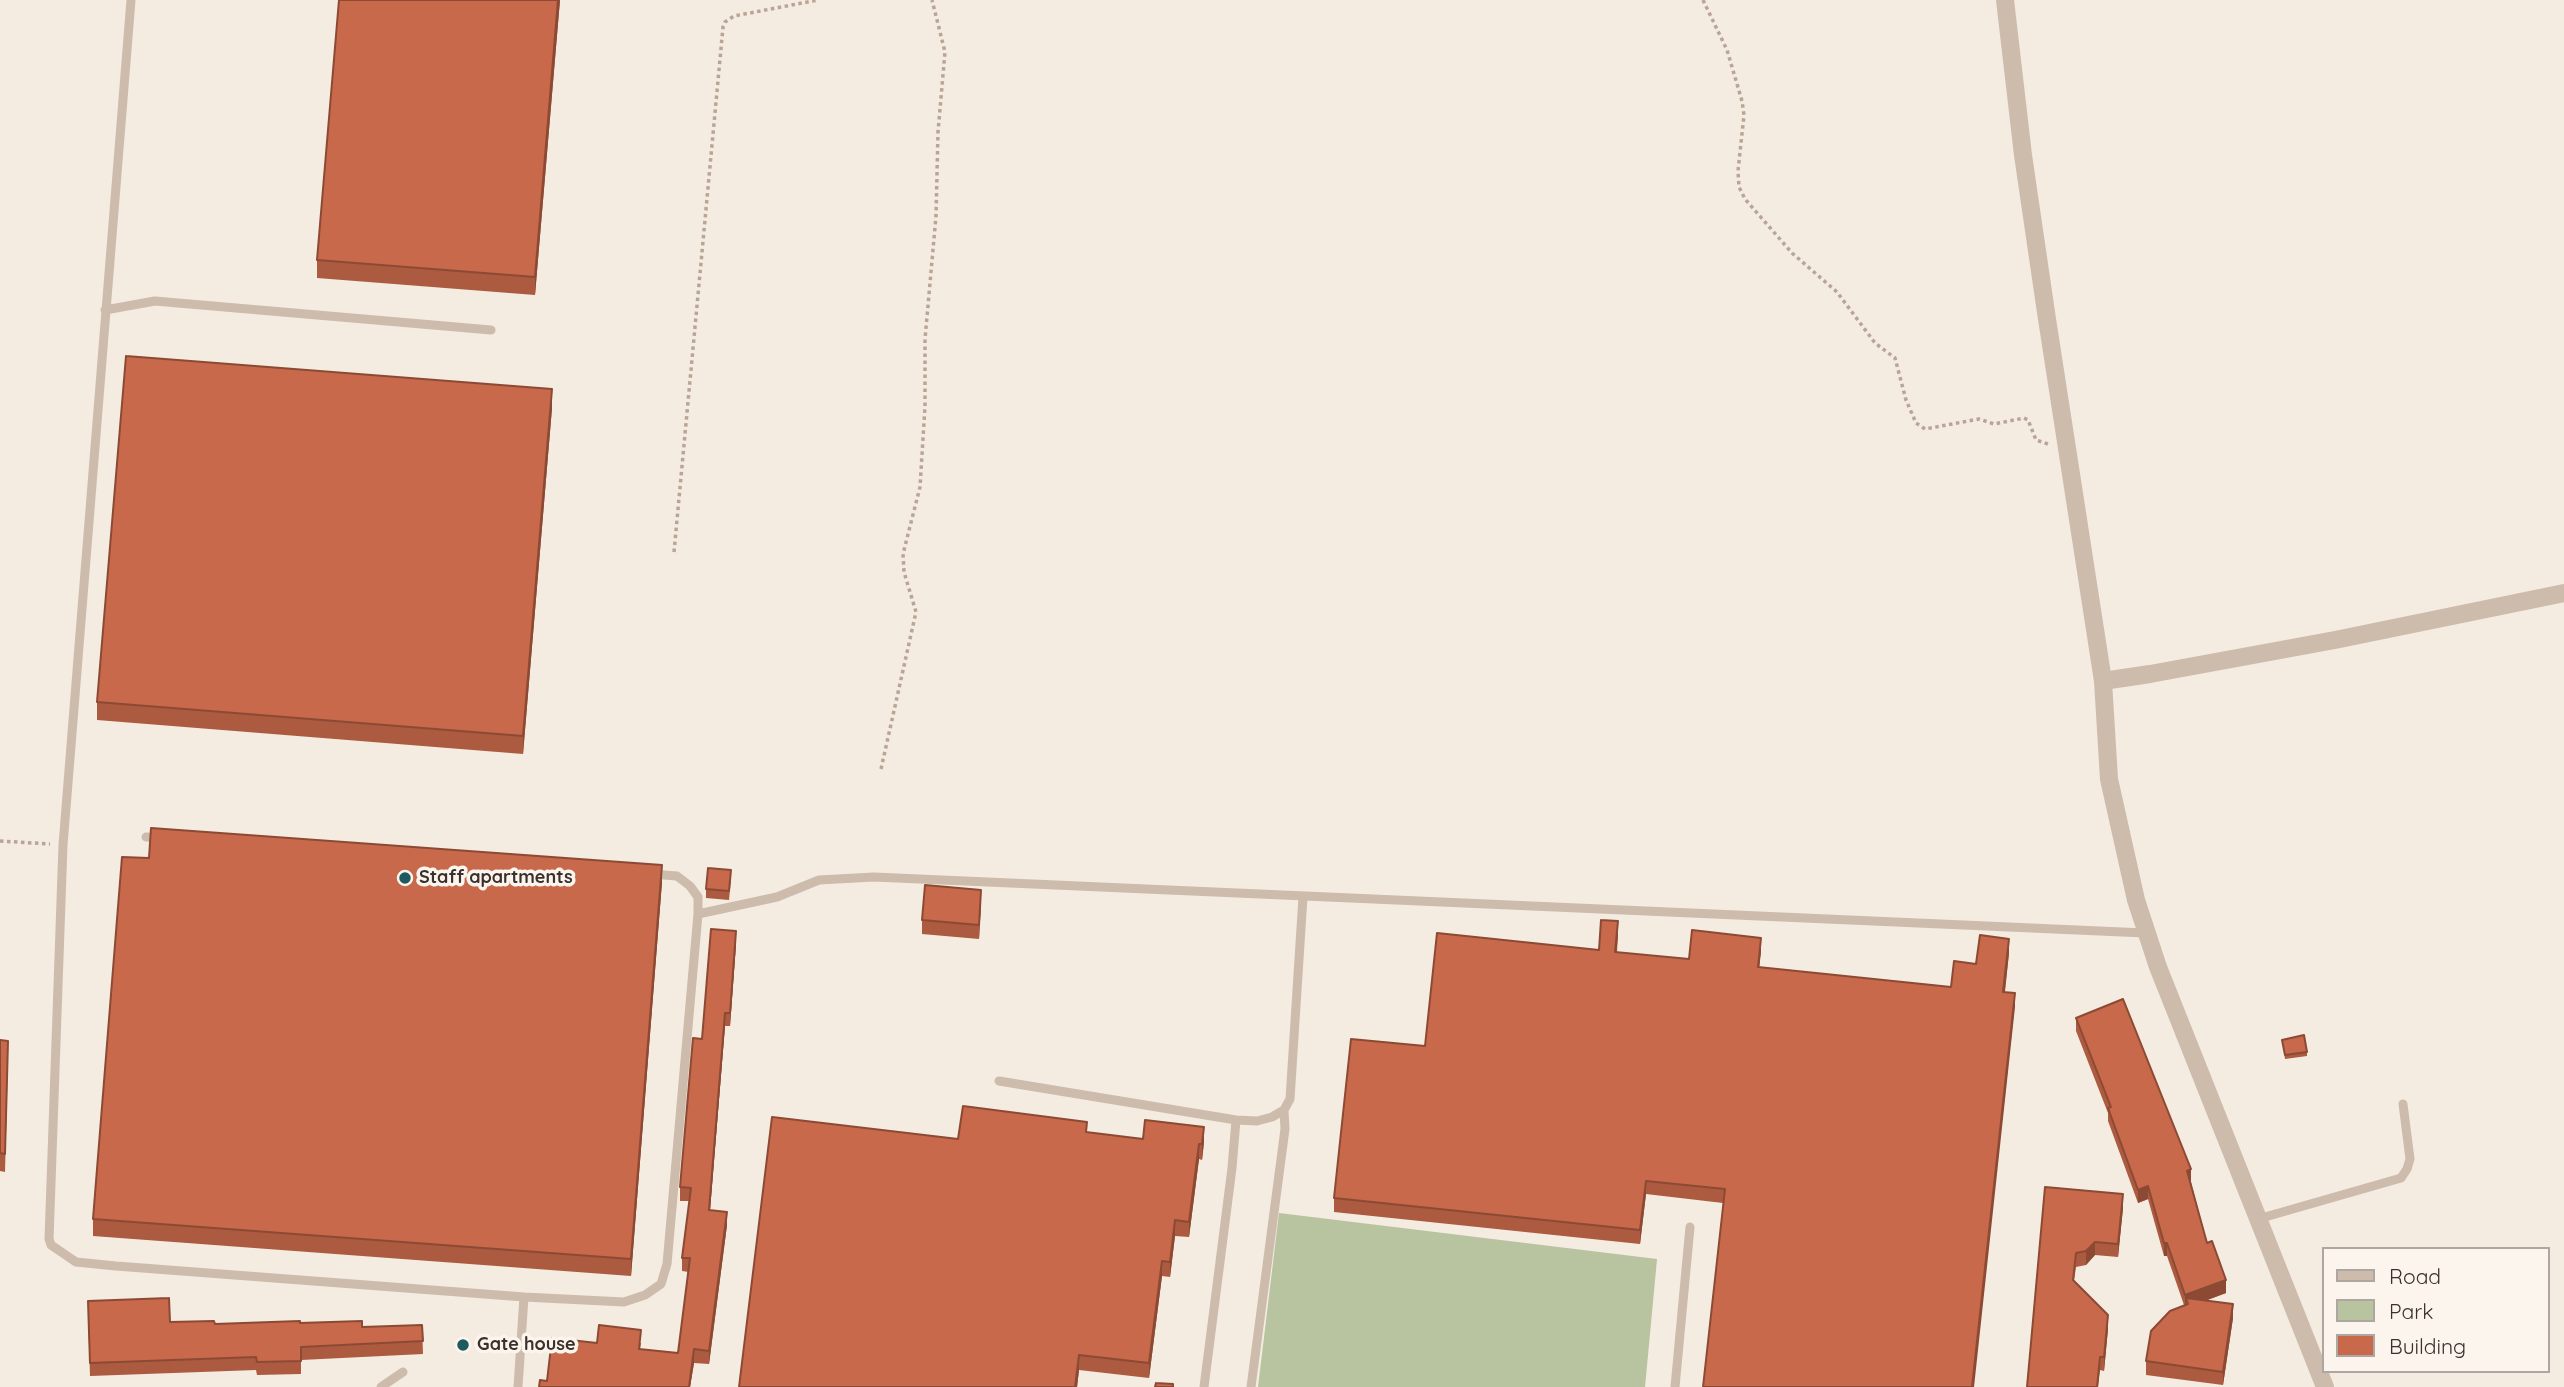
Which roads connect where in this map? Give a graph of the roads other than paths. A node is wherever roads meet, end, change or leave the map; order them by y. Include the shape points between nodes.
1 (131, 0) edge
2 (2005, 0) edge
3 (105, 310) junction
4 (491, 330) dead end
5 (2564, 593) edge
6 (2103, 681) junction
7 (146, 837) dead end
8 (173, 839) edge
9 (636, 873) edge
10 (1303, 897) junction
11 (698, 914) junction
12 (2145, 933) junction
13 (999, 1081) dead end
14 (2403, 1104) dead end
15 (1284, 1110) junction
16 (1236, 1121) junction
17 (2258, 1219) junction
18 (1690, 1227) dead end
19 (524, 1297) junction
20 (403, 1372) dead end
21 (380, 1387) edge
22 (518, 1387) edge
23 (1204, 1387) edge
24 (1251, 1387) edge
25 (1675, 1387) edge
26 (2325, 1387) edge

1 - 3 lane
2 - 6 street via 2023,155
3 - 4 lane via 155,301
3 - 19 lane via 63,845 51,1245 76,1262
5 - 6 street
6 - 12 street via 2109,779
7 - 8 lane
9 - 11 lane via 677,876 698,897
10 - 11 lane via 842,877
10 - 12 lane
10 - 15 lane via 1290,1099
11 - 19 lane via 667,1264 661,1284 624,1302
12 - 17 street
13 - 16 lane
14 - 17 lane via 2410,1159 2401,1178
15 - 16 lane via 1272,1118
15 - 24 lane
16 - 23 lane
17 - 26 street
18 - 25 lane
19 - 22 lane
20 - 21 lane

